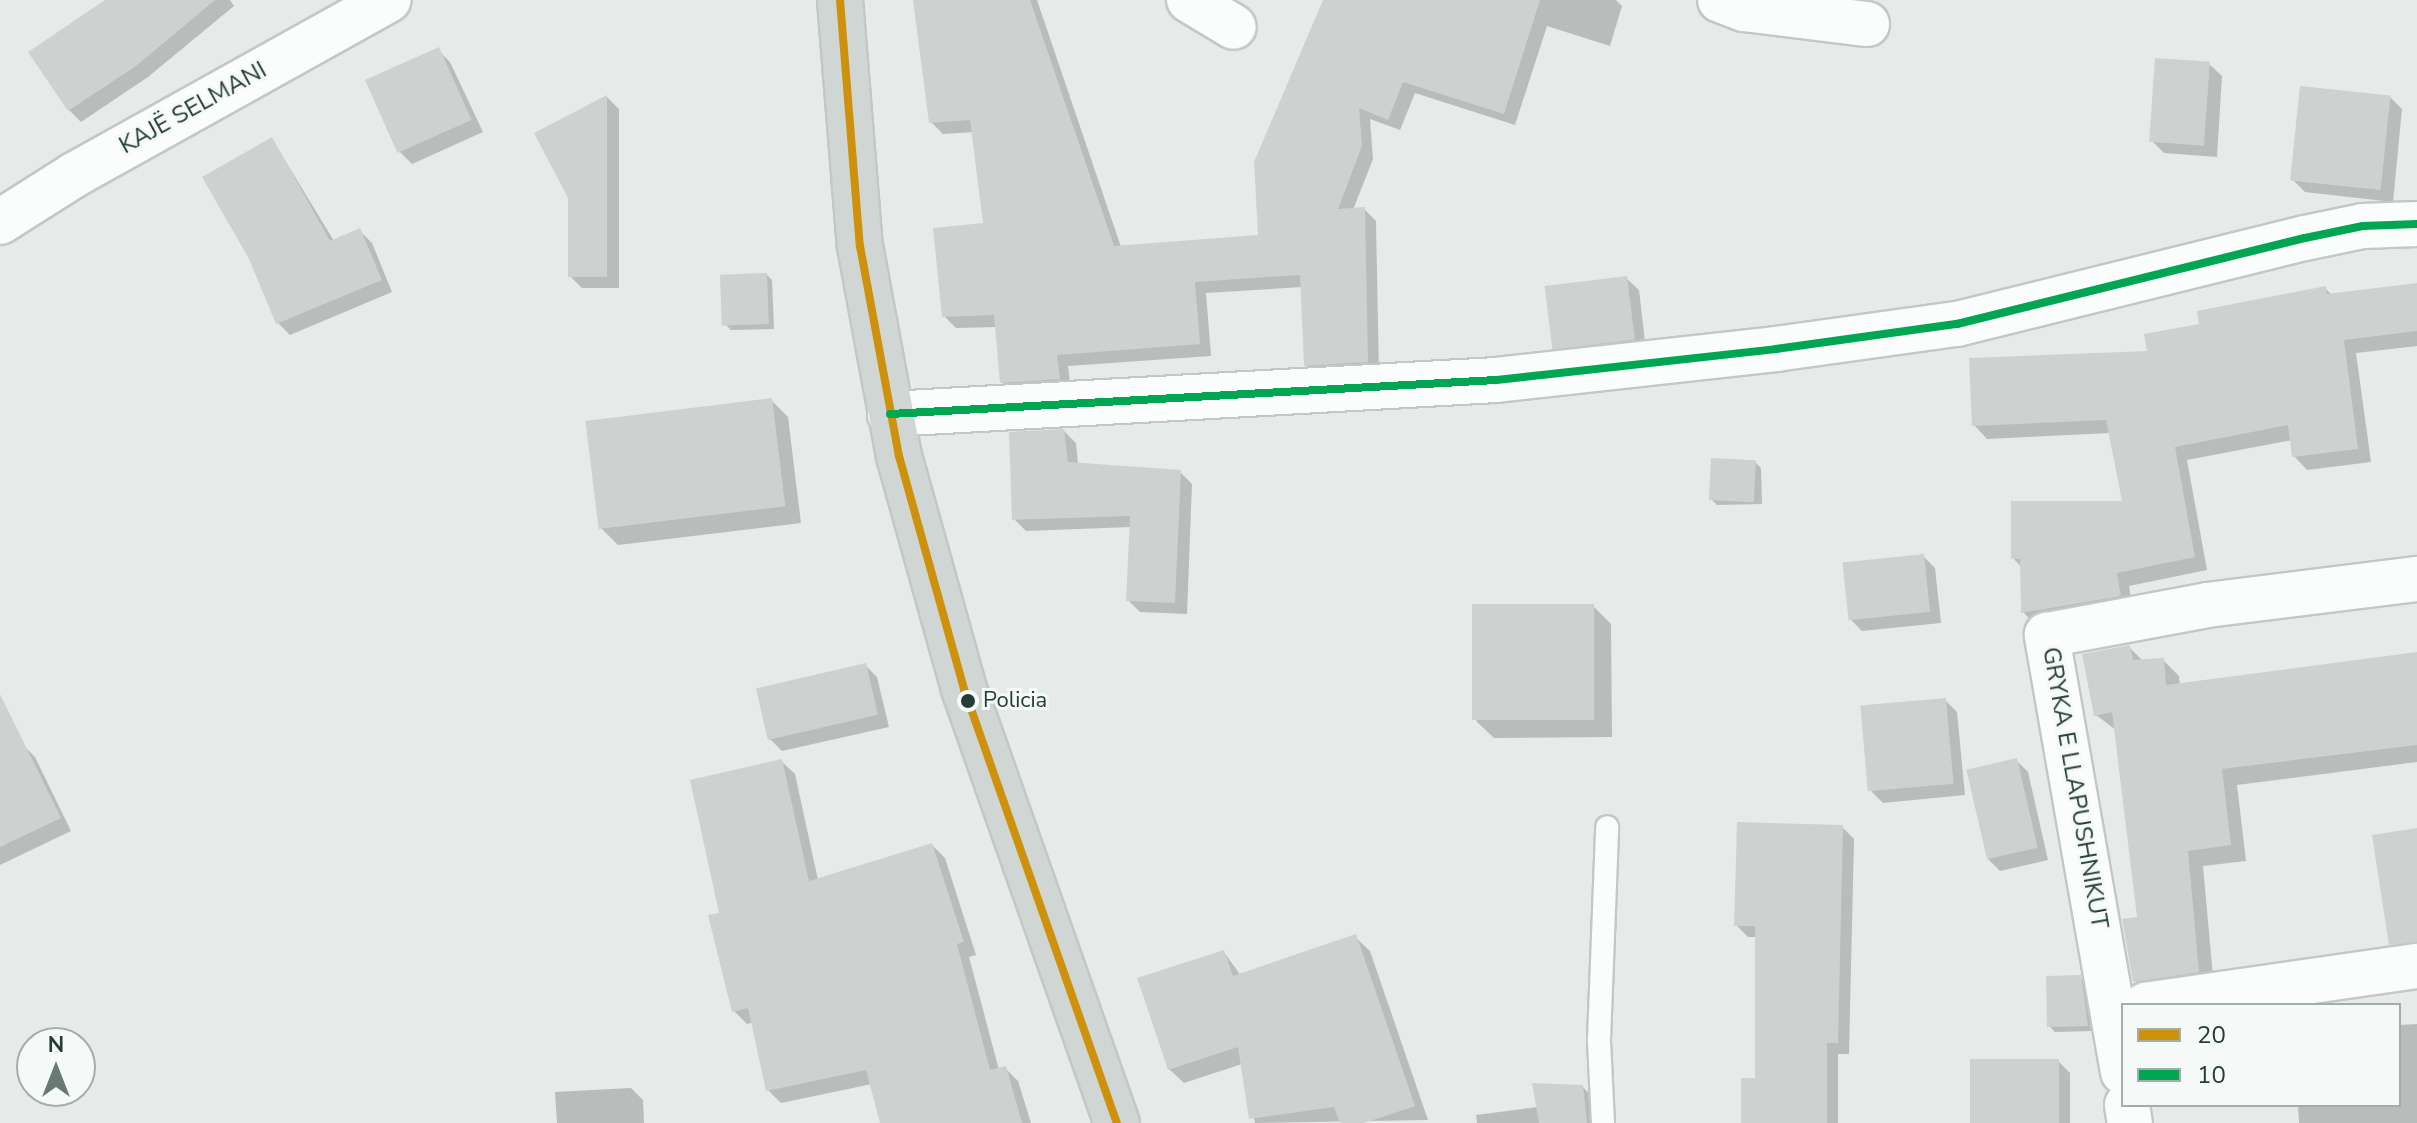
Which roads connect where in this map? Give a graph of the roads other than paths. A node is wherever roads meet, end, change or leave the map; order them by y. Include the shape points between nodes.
1 (389, 0) edge
2 (840, 0) edge
3 (1189, 0) edge
4 (1720, 0) edge
5 (1867, 24) dead end
6 (1234, 27) dead end
7 (0, 222) edge
8 (2417, 224) edge
9 (890, 414) junction
10 (2417, 579) edge
11 (1607, 827) dead end
12 (2417, 966) edge
13 (2127, 1003) edge
14 (2162, 1003) edge
15 (1117, 1123) edge
16 (1603, 1123) edge

1 - 7 street, KAJË SELMANI via 74,175
2 - 9 main road via 860,246
3 - 6 street
4 - 5 street via 1744,9
8 - 9 street via 2363,226 2305,238 1957,324 1776,349 1496,380
9 - 15 main road via 964,689
10 - 13 street, GRYKA E LLAPUSHNIKUT via 2207,605 2047,635
11 - 16 lane via 1599,1040
12 - 14 street

